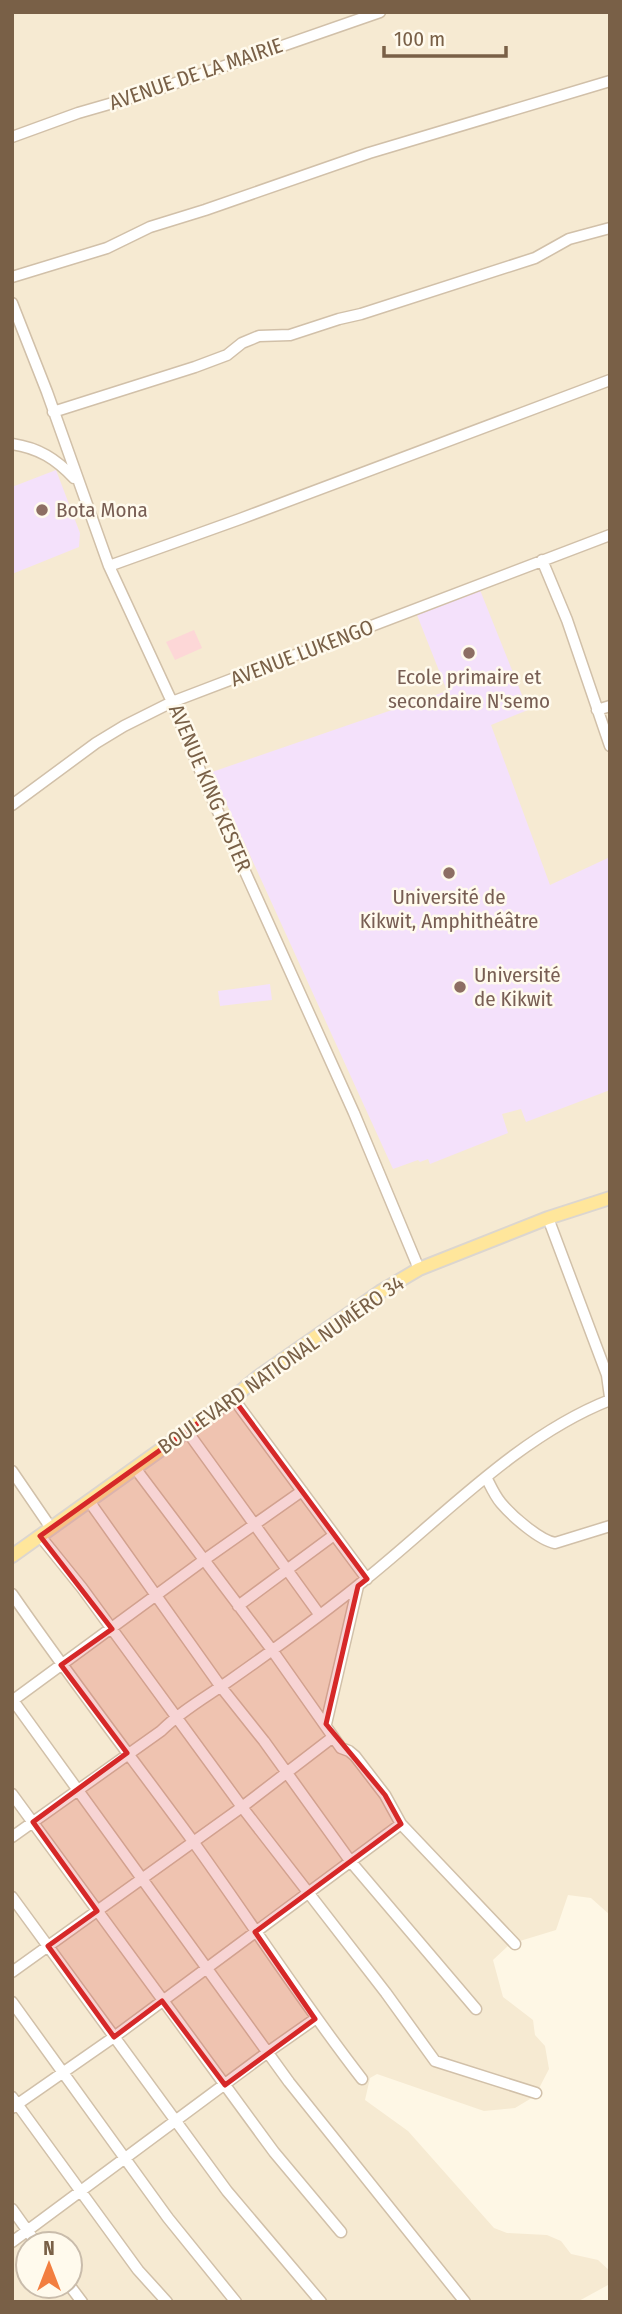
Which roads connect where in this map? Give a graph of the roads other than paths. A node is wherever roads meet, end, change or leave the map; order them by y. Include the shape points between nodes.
1 (380, 12) edge
2 (610, 81) edge
3 (12, 136) edge
4 (610, 228) edge
5 (12, 277) edge
6 (12, 303) edge
7 (610, 380) edge
8 (53, 412) junction
9 (12, 444) edge
10 (79, 484) junction
11 (610, 535) edge
12 (542, 560) junction
13 (109, 566) junction
14 (172, 702) junction
15 (610, 706) edge
16 (597, 710) junction
17 (610, 747) edge
18 (12, 804) edge
19 (610, 1198) edge
20 (548, 1218) junction
21 (419, 1269) junction
22 (233, 1398) junction
23 (610, 1399) edge
24 (187, 1431) junction
25 (135, 1468) junction
26 (12, 1471) edge
27 (487, 1479) junction
28 (302, 1491) junction
29 (89, 1501) junction
30 (255, 1523) junction
31 (610, 1526) edge
32 (51, 1528) junction
33 (334, 1535) junction
34 (40, 1536) junction
35 (12, 1556) edge
36 (204, 1560) junction
37 (288, 1569) junction
38 (363, 1582) junction
39 (12, 1594) edge
40 (157, 1595) junction
41 (238, 1606) junction
42 (319, 1614) junction
43 (112, 1629) junction
44 (272, 1650) junction
45 (61, 1665) junction
46 (221, 1687) junction
47 (13, 1700) edge
48 (176, 1716) junction
49 (326, 1724) junction
50 (333, 1737) junction
51 (128, 1753) junction
52 (286, 1774) junction
53 (78, 1789) junction
54 (12, 1794) edge
55 (242, 1807) junction
56 (33, 1822) junction
57 (401, 1824) junction
58 (12, 1837) edge
59 (193, 1842) junction
60 (351, 1862) junction
61 (142, 1879) junction
62 (307, 1894) junction
63 (12, 1897) edge
64 (97, 1911) junction
65 (255, 1932) junction
66 (515, 1944) dead end
67 (48, 1946) junction
68 (207, 1968) junction
69 (12, 1972) edge
70 (162, 2001) junction
71 (12, 2002) edge
72 (476, 2009) dead end
73 (315, 2019) junction
74 (114, 2037) junction
75 (268, 2052) junction
76 (63, 2073) junction
77 (362, 2079) dead end
78 (225, 2085) junction
79 (536, 2093) dead end
80 (14, 2104) edge
81 (176, 2121) junction
82 (125, 2158) junction
83 (80, 2191) junction
84 (12, 2209) edge
85 (26, 2230) edge
86 (28, 2230) edge
87 (341, 2232) dead end
88 (167, 2302) edge
89 (236, 2302) edge
90 (321, 2302) edge
91 (465, 2302) edge

1 - 3 street, AVENUE DE LA MAIRIE
2 - 5 street via 369,153 149,227 107,248
4 - 8 street via 569,239 535,258 361,314 290,335 259,336 195,367
6 - 8 street, AVENUE KING KESTER
7 - 13 street
8 - 10 street, AVENUE KING KESTER
9 - 10 street via 39,450 60,463
10 - 13 street, AVENUE KING KESTER
11 - 12 street, AVENUE LUKENGO
12 - 14 street, AVENUE LUKENGO
12 - 16 street
13 - 14 street, AVENUE KING KESTER
14 - 18 street, AVENUE LUKENGO via 96,743
14 - 21 street, AVENUE KING KESTER
15 - 16 street
16 - 17 street
19 - 20 main road, BOULEVARD NATIONAL NUMÉRO 34
20 - 21 main road, BOULEVARD NATIONAL NUMÉRO 34
20 - 23 street via 607,1375
21 - 22 main road, BOULEVARD NATIONAL NUMÉRO 34
22 - 24 main road, BOULEVARD NATIONAL NUMÉRO 34
22 - 28 street
23 - 27 street via 530,1444
24 - 25 main road, BOULEVARD NATIONAL NUMÉRO 34
24 - 30 street
25 - 29 main road, BOULEVARD NATIONAL NUMÉRO 34
25 - 36 street
26 - 32 street
27 - 31 street via 500,1502 548,1542
27 - 38 street
28 - 30 street
28 - 33 street
29 - 32 main road, BOULEVARD NATIONAL NUMÉRO 34
29 - 40 street
30 - 36 street
30 - 37 street
32 - 34 main road, BOULEVARD NATIONAL NUMÉRO 34
33 - 37 street
33 - 38 street
34 - 35 main road, BOULEVARD NATIONAL NUMÉRO 34
34 - 43 street
36 - 40 street
36 - 41 street
37 - 41 street
37 - 42 street
38 - 42 street
38 - 49 street
39 - 45 street
40 - 43 street
40 - 46 street
41 - 44 street
42 - 44 street
43 - 45 street
43 - 48 street
44 - 46 street
44 - 49 street
45 - 47 street
45 - 51 street
46 - 48 street
46 - 52 street
47 - 53 street
48 - 51 street
48 - 55 street
49 - 50 street
50 - 52 street
50 - 57 street via 355,1756
51 - 53 street
51 - 59 street
52 - 55 street
52 - 60 street
53 - 56 street
53 - 61 street
54 - 56 street
55 - 59 street
55 - 62 street
56 - 58 street
56 - 64 street
57 - 60 street
57 - 66 street
59 - 61 street
59 - 65 street
60 - 62 street
60 - 72 street
61 - 64 street
61 - 68 street
62 - 65 street
62 - 79 street via 435,2061
63 - 67 street
64 - 67 street
64 - 70 street
65 - 68 street
65 - 73 street
67 - 69 street
67 - 74 street
68 - 70 street
68 - 75 street
70 - 74 street
70 - 78 street
71 - 76 street
73 - 75 street
73 - 77 street
74 - 76 street
74 - 81 street
75 - 78 street
75 - 91 street
76 - 80 street
76 - 82 street
78 - 81 street
78 - 87 street
80 - 83 street
81 - 82 street
81 - 90 street via 227,2191
82 - 83 street
82 - 89 street
83 - 86 street
83 - 88 street
84 - 85 street

